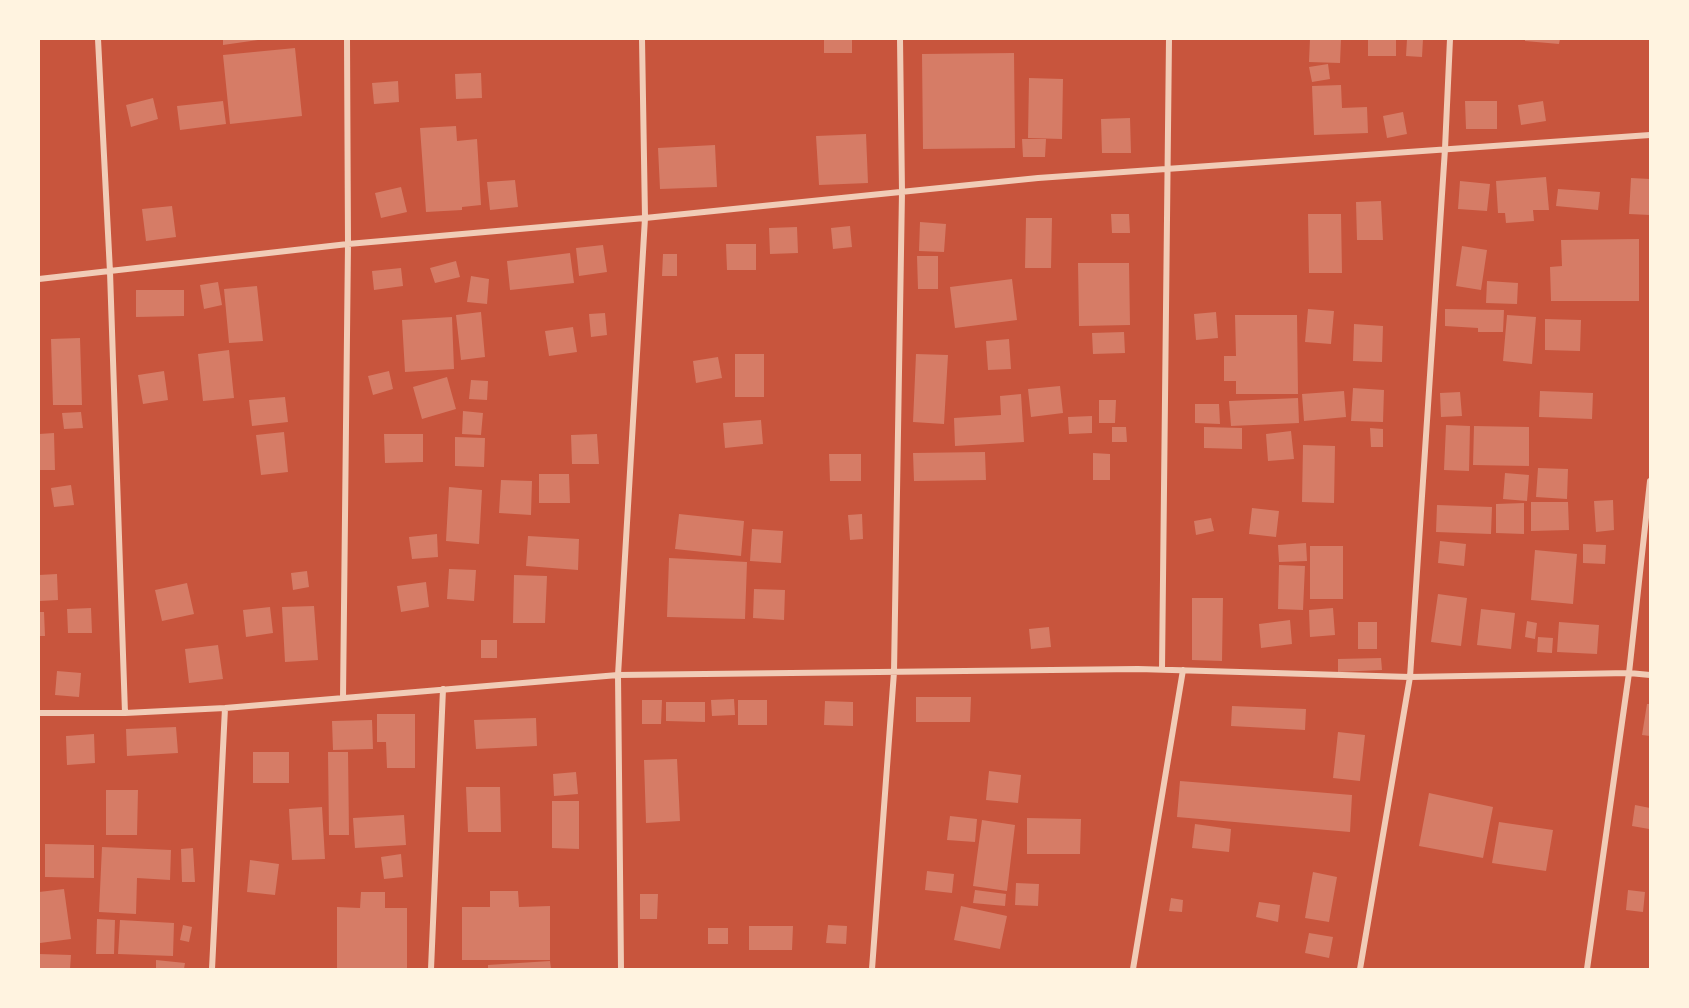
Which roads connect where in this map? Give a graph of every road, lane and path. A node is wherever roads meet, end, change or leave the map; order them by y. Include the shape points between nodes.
1 (98, 39) edge
2 (347, 39) edge
3 (642, 39) edge
4 (900, 39) edge
5 (1169, 39) edge
6 (1450, 39) edge
7 (1650, 135) edge
8 (1445, 149) junction
9 (1168, 169) junction
10 (902, 192) junction
11 (645, 218) junction
12 (348, 244) junction
13 (110, 272) junction
14 (39, 279) edge
15 (1650, 481) edge
16 (1162, 669) junction
17 (1183, 670) junction
18 (894, 672) junction
19 (1629, 673) junction
20 (618, 675) junction
21 (1650, 675) edge
22 (1410, 677) junction
23 (443, 689) junction
24 (343, 698) junction
25 (225, 708) junction
26 (39, 712) edge
27 (124, 713) junction
28 (212, 969) edge
29 (431, 969) edge
30 (621, 969) edge
31 (872, 969) edge
32 (1133, 969) edge
33 (1360, 969) edge
34 (1587, 969) edge

1 - 13 street
2 - 12 street
3 - 11 street
4 - 10 street
5 - 9 street
6 - 8 street
7 - 8 street
8 - 9 street
8 - 22 street
9 - 10 street
9 - 16 street
10 - 11 street
10 - 18 street
11 - 12 street
11 - 20 street
12 - 13 street
12 - 24 street
13 - 14 street
13 - 27 street
15 - 19 street
16 - 17 street
16 - 18 street
17 - 22 street
17 - 32 street
18 - 20 street
18 - 31 street
19 - 21 street
19 - 22 street
19 - 34 street
20 - 23 street
20 - 30 street
22 - 33 street
23 - 24 street
23 - 29 street
24 - 25 street
25 - 27 street
25 - 28 street
26 - 27 street

